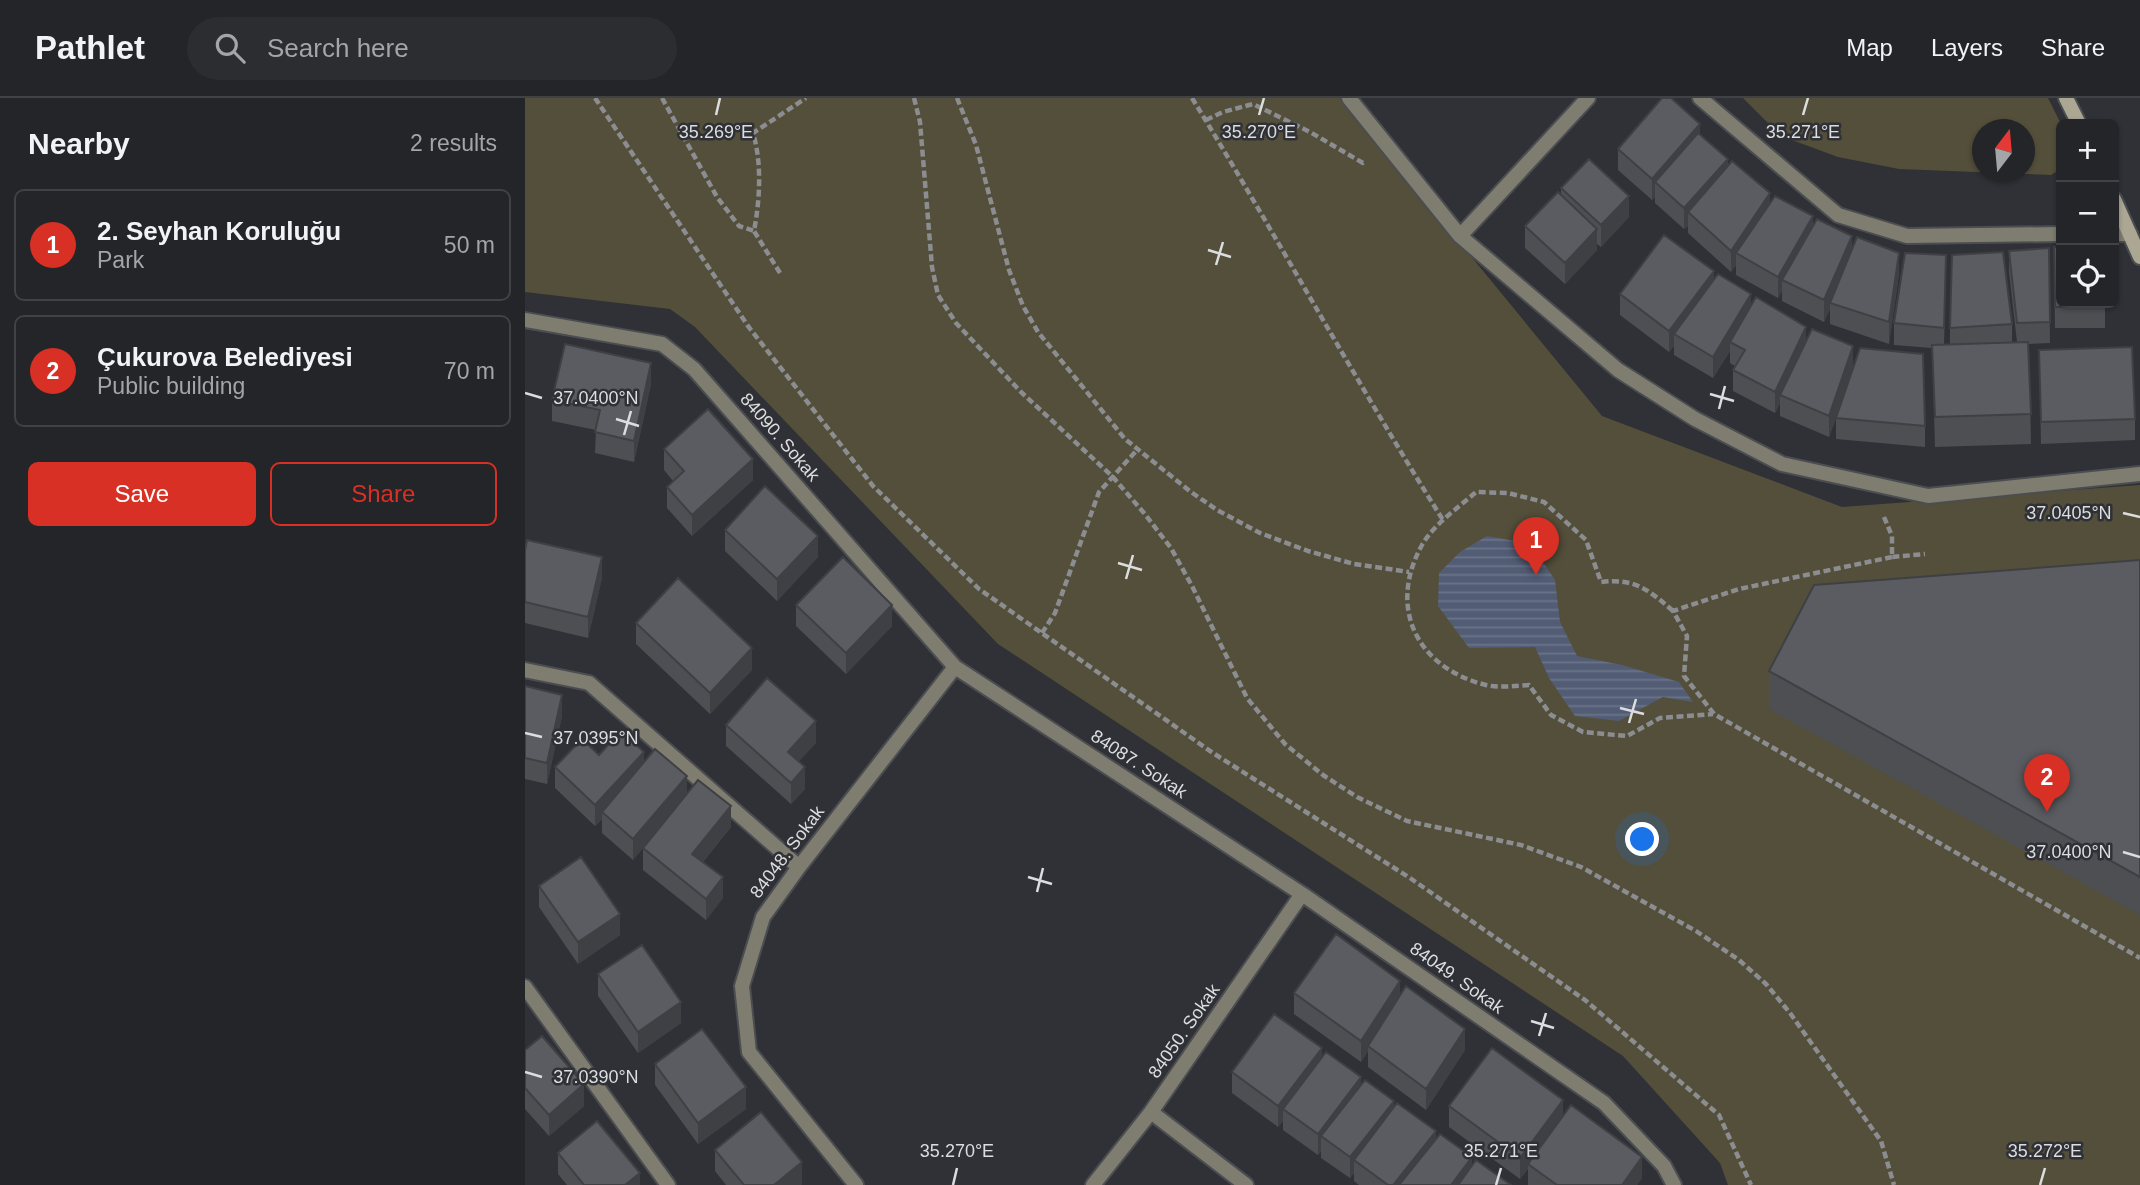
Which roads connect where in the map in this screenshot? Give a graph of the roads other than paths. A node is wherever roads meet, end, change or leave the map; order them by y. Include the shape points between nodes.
1 (1349, 98) edge
2 (1588, 98) edge
3 (1700, 98) edge
4 (2066, 98) edge
5 (2076, 119) edge
6 (2119, 210) edge
7 (2056, 234) edge
8 (2119, 234) edge
9 (2130, 234) junction
10 (1459, 236) junction
11 (2140, 257) edge
12 (525, 320) edge
13 (2140, 474) edge
14 (955, 667) junction
15 (525, 670) edge
16 (799, 867) junction
17 (1302, 894) junction
18 (525, 987) edge
19 (1151, 1112) junction
20 (668, 1185) edge
21 (856, 1185) edge
22 (1093, 1185) edge
23 (1246, 1185) edge
24 (1674, 1185) edge

1 - 10 street
2 - 10 street
3 - 7 street via 1838,215 1907,236
4 - 5 main road
6 - 9 main road
8 - 9 street
9 - 11 main road
10 - 13 street via 1618,370 1695,419 1783,464 1928,496
12 - 14 street, 84090. Sokak via 662,344 694,369
14 - 16 street, 84048. Sokak
14 - 17 street, 84087. Sokak
15 - 16 street via 589,683
16 - 21 street, 84048. Sokak via 763,918 742,986 749,1052
17 - 19 street, 84050. Sokak
17 - 24 street, 84049. Sokak via 1604,1103 1664,1166
18 - 20 street
19 - 22 street, 84050. Sokak
19 - 23 street

